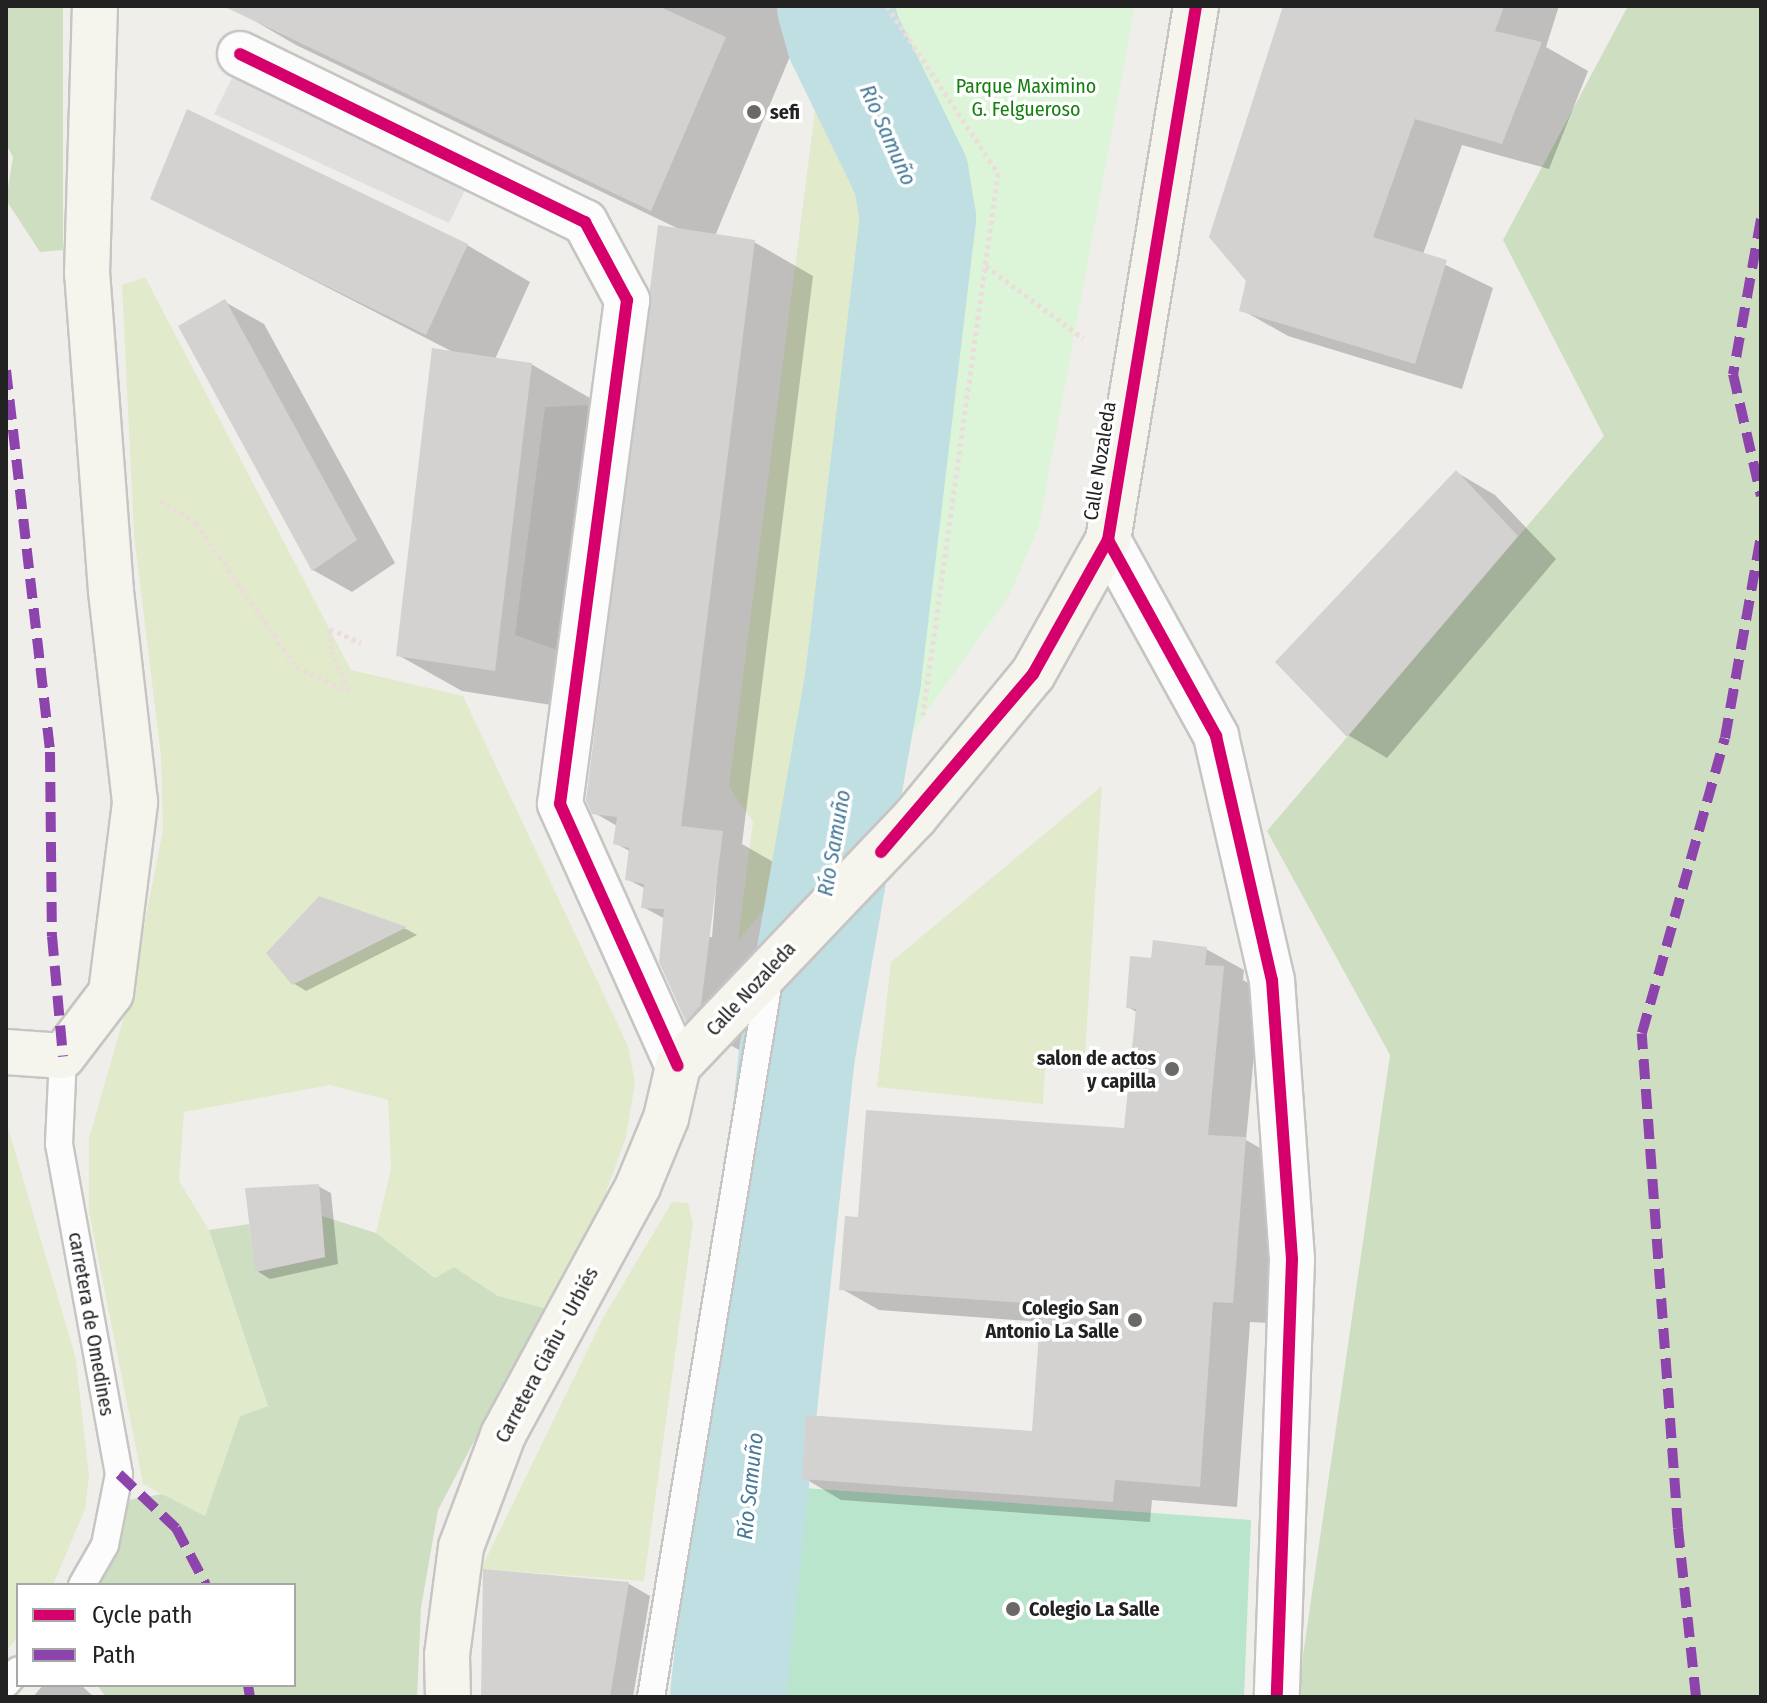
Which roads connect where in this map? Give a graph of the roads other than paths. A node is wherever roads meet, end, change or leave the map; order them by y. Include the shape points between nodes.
1 (95, 6) edge
2 (1196, 6) edge
3 (240, 54) dead end
4 (1108, 540) junction
5 (771, 968) junction
6 (6, 1052) edge
7 (63, 1056) junction
8 (678, 1066) junction
9 (83, 1583) edge
10 (448, 1697) edge
11 (651, 1697) edge
12 (1277, 1697) edge

1 - 7 street via 87,274 135,802 111,993
2 - 4 street, Calle Nozaleda
3 - 8 street via 585,222 627,300 560,804
4 - 5 street, Calle Nozaleda via 1033,674 881,852
4 - 12 street via 1216,736 1272,980 1292,1259
5 - 8 street, Calle Nozaleda
5 - 11 lane
6 - 7 street
7 - 9 lane, carretera de Omedines via 59,1144 119,1474 105,1545
8 - 10 street, Carretera Ciañu - Urbiés via 666,1118 638,1186 503,1435 461,1547 447,1655

